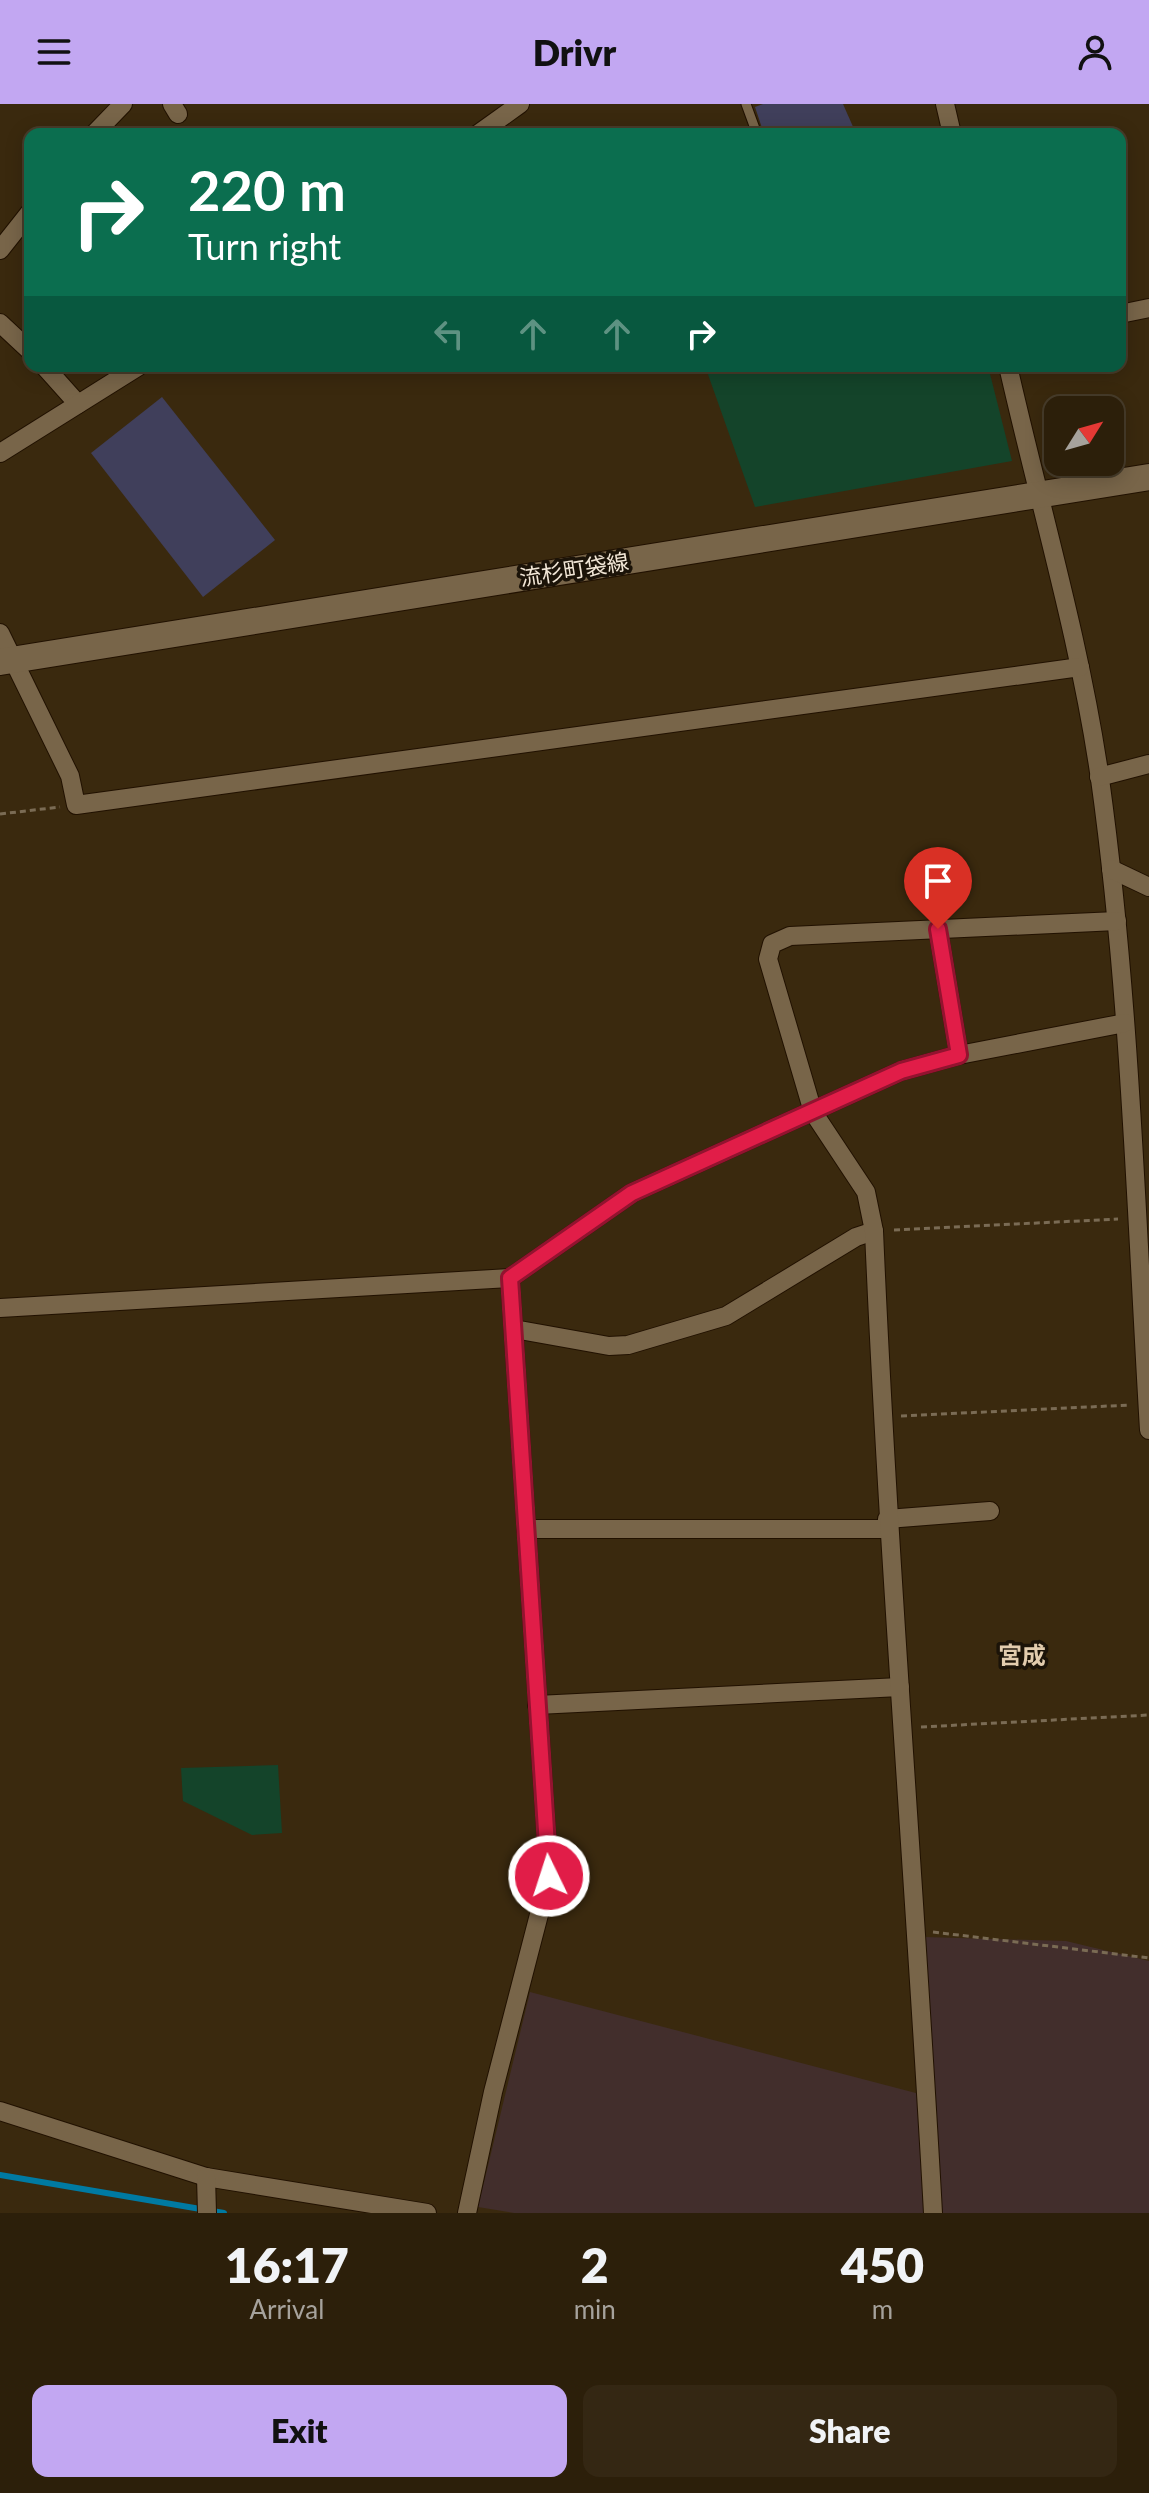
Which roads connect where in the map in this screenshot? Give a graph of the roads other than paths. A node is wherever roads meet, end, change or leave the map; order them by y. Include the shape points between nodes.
1 (123, 104) edge
2 (520, 104) edge
3 (746, 104) edge
4 (945, 104) edge
5 (100, 128) edge
6 (486, 128) edge
7 (755, 128) edge
8 (951, 128) edge
9 (24, 220) edge
10 (0, 250) edge
11 (1149, 308) edge
12 (1126, 313) edge
13 (0, 323) edge
14 (24, 345) edge
15 (49, 372) edge
16 (129, 372) edge
17 (1009, 372) edge
18 (78, 404) junction
19 (0, 453) edge
20 (1149, 477) edge
21 (1037, 495) junction
22 (0, 633) edge
23 (8, 661) edge
24 (1080, 667) junction
25 (1149, 764) edge
26 (1099, 777) junction
27 (1111, 869) junction
28 (1149, 887) edge
29 (1117, 921) junction
30 (938, 929) junction
31 (1125, 1023) junction
32 (959, 1055) junction
33 (813, 1112) junction
34 (874, 1231) junction
35 (510, 1278) junction
36 (0, 1308) edge
37 (514, 1329) junction
38 (1147, 1404) edge
39 (1149, 1430) edge
40 (990, 1511) dead end
41 (887, 1524) junction
42 (526, 1529) junction
43 (900, 1687) junction
44 (537, 1705) junction
45 (0, 2111) edge
46 (206, 2177) junction
47 (207, 2213) edge
48 (427, 2213) edge
49 (467, 2213) edge
50 (933, 2213) edge

1 - 5 street
2 - 6 street
3 - 7 lane
4 - 8 street
9 - 10 street
11 - 12 street
13 - 14 street
15 - 18 street
16 - 18 street
17 - 21 street
18 - 19 street
20 - 21 main road, 流杉町袋線
21 - 23 main road, 流杉町袋線
21 - 24 street
22 - 23 street
23 - 24 street via 70,776 76,805
24 - 26 street
25 - 26 street
26 - 27 street
27 - 28 street
27 - 29 street
29 - 30 street
29 - 31 street
30 - 32 street
30 - 33 street via 790,936 772,944 768,959
31 - 32 street
31 - 38 street
32 - 33 street via 901,1071
33 - 34 street via 866,1192
33 - 35 street via 632,1193
34 - 37 street via 726,1316 628,1345
34 - 41 street
35 - 36 street
35 - 37 street
37 - 42 street
38 - 39 street
40 - 41 street
41 - 42 street
41 - 43 street
42 - 44 street
43 - 44 street
43 - 50 street
44 - 49 street via 549,1876
45 - 46 street
46 - 47 street
46 - 48 street

